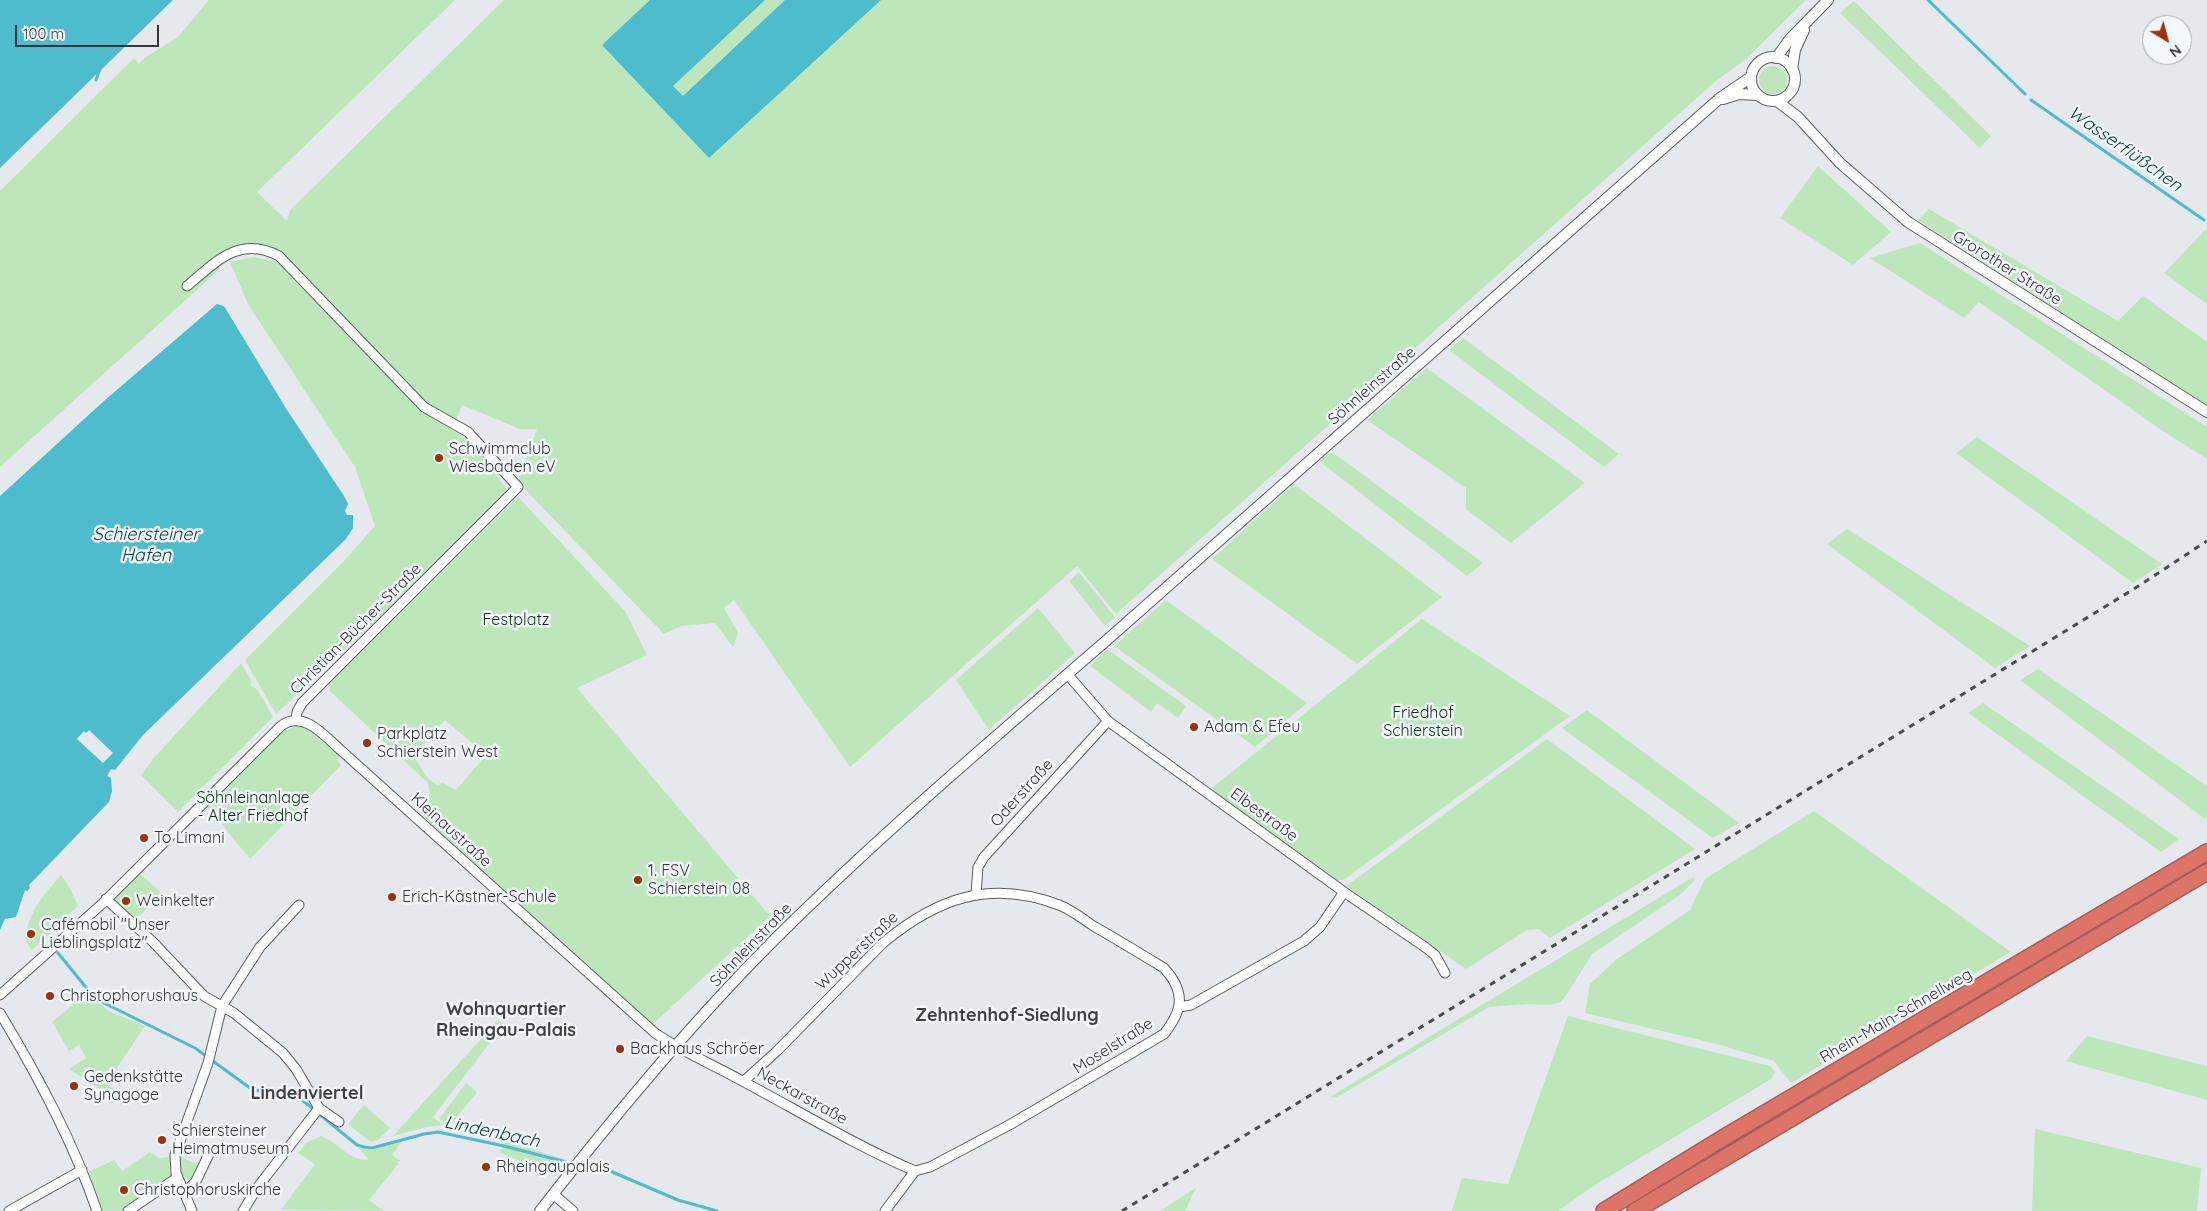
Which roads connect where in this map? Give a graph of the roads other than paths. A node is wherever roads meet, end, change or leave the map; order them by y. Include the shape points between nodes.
1 (1828, 0) edge
2 (1808, 22) junction
3 (1776, 58) junction
4 (1792, 69) junction
5 (1751, 77) junction
6 (1791, 91) junction
7 (1757, 95) junction
8 (1778, 101) junction
9 (1715, 103) junction
10 (1808, 128) junction
11 (187, 286) dead end
12 (2207, 412) edge
13 (1068, 675) junction
14 (296, 720) junction
15 (1108, 721) junction
16 (2205, 852) edge
17 (2207, 872) edge
18 (1344, 892) junction
19 (976, 894) junction
20 (108, 901) junction
21 (299, 906) dead end
22 (1445, 973) dead end
23 (0, 995) edge
24 (222, 1006) junction
25 (1179, 1007) junction
26 (0, 1013) edge
27 (676, 1046) junction
28 (744, 1081) junction
29 (316, 1111) junction
30 (339, 1122) dead end
31 (209, 1154) dead end
32 (82, 1170) junction
33 (915, 1171) junction
34 (178, 1177) junction
35 (185, 1194) junction
36 (553, 1194) junction
37 (9, 1211) edge
38 (97, 1211) edge
39 (128, 1211) edge
40 (192, 1211) edge
41 (243, 1211) edge
42 (540, 1211) edge
43 (573, 1211) edge
44 (884, 1211) edge
45 (1604, 1211) edge
46 (1635, 1211) edge

1 - 2 street
2 - 3 street
2 - 4 street via 1795,50
3 - 4 street via 1785,61
3 - 5 street via 1766,58 1758,63
4 - 6 street via 1795,78
5 - 7 street
5 - 9 street, Söhnleinstraße
6 - 8 street
6 - 10 street, Grorother Straße
7 - 8 street
7 - 9 street, Söhnleinstraße via 1739,94
8 - 10 street, Grorother Straße
9 - 13 street, Söhnleinstraße
10 - 12 street, Grorother Straße via 1840,164 1908,222
11 - 14 street, Christian-Bücher-Straße via 223,257 238,250 263,250 279,256 424,407 468,432 518,487 302,703
13 - 15 street, Elbestraße
13 - 27 street, Söhnleinstraße via 826,889
14 - 20 street, Christian-Bücher-Straße via 281,726
14 - 27 street, Kleinaustraße via 311,725 332,743 644,1024
15 - 18 street, Elbestraße
15 - 19 street, Oderstraße via 984,857 978,866
16 - 45 highway, Rhein-Main-Schnellweg
17 - 46 highway, Rhein-Main-Schnellweg
18 - 22 street, Elbestraße via 1425,947 1440,962
18 - 25 street via 1320,928 1304,941 1191,1005
19 - 25 street, Wupperstraße via 1026,895 1070,911 1164,968 1179,989
19 - 28 street, Wupperstraße via 929,910 899,930
20 - 23 street, Christian-Bücher-Straße
20 - 24 street via 153,942 204,996
21 - 24 street via 260,947
24 - 29 street via 290,1061
24 - 34 street via 209,1058 176,1152 174,1162
25 - 33 street, Moselstraße via 1172,1024 1154,1041 939,1163
26 - 32 street via 50,1101
27 - 28 street, Neckarstraße
27 - 36 street, Söhnleinstraße via 622,1107
28 - 33 street, Neckarstraße via 881,1156
29 - 30 street
29 - 41 street via 256,1188
31 - 35 street via 196,1181
32 - 37 street
32 - 38 street
33 - 44 street
34 - 35 street
34 - 39 street
35 - 40 street
36 - 42 street, Söhnleinstraße
36 - 43 street

